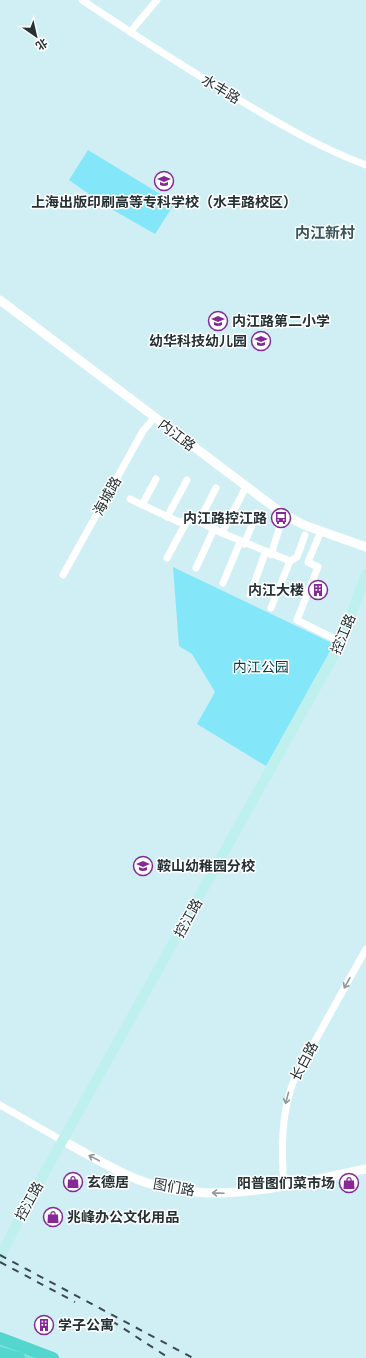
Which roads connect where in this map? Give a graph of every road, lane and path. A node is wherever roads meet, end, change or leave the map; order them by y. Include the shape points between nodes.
1 (82, 0) edge
2 (157, 0) edge
3 (130, 32) junction
4 (366, 165) edge
5 (0, 300) edge
6 (154, 418) junction
7 (156, 479) dead end
8 (187, 480) dead end
9 (246, 487) junction
10 (216, 488) dead end
11 (130, 499) dead end
12 (142, 505) junction
13 (257, 513) dead end
14 (167, 517) junction
15 (187, 521) junction
16 (199, 521) junction
17 (280, 526) dead end
18 (214, 529) junction
19 (321, 531) junction
20 (222, 533) junction
21 (305, 535) dead end
22 (242, 543) junction
23 (366, 548) edge
24 (268, 554) junction
25 (167, 558) dead end
26 (290, 561) junction
27 (196, 568) dead end
28 (366, 574) edge
29 (63, 575) dead end
30 (223, 583) dead end
31 (250, 595) dead end
32 (271, 608) dead end
33 (341, 642) junction
34 (366, 949) edge
35 (0, 1105) edge
36 (63, 1141) junction
37 (366, 1169) edge
38 (284, 1186) junction
39 (0, 1258) edge
40 (0, 1338) edge
41 (0, 1347) edge
42 (0, 1353) edge
43 (19, 1358) edge
44 (39, 1358) edge
45 (53, 1358) edge

1 - 3 street, 水丰路
2 - 3 street
3 - 4 street, 水丰路 via 291,131
5 - 6 street, 内江路
6 - 9 street, 内江路
6 - 29 street, 海城路 via 142,431
7 - 12 street
8 - 14 street
9 - 19 street, 内江路 via 283,514
9 - 20 street
10 - 16 street
11 - 12 street
12 - 14 street
13 - 22 street
14 - 15 street via 179,522
15 - 16 street
15 - 25 street
16 - 18 street
17 - 24 street
18 - 20 street
18 - 27 street
19 - 23 street, 内江路
19 - 33 street via 308,562 318,566 297,620
20 - 22 street
21 - 26 street via 297,557
22 - 24 street
22 - 30 street
24 - 26 street
24 - 31 street
26 - 32 street
28 - 33 main road, 控江路
33 - 36 main road, 控江路
34 -> 38 street, 长白路 via 287,1096 283,1120
35 - 36 street, 图们路
38 -> 36 street, 图们路 via 218,1193 159,1186 120,1172
36 - 39 main road, 控江路
37 - 38 street, 图们路
40 - 45 highway
41 - 44 main road
42 - 43 highway

